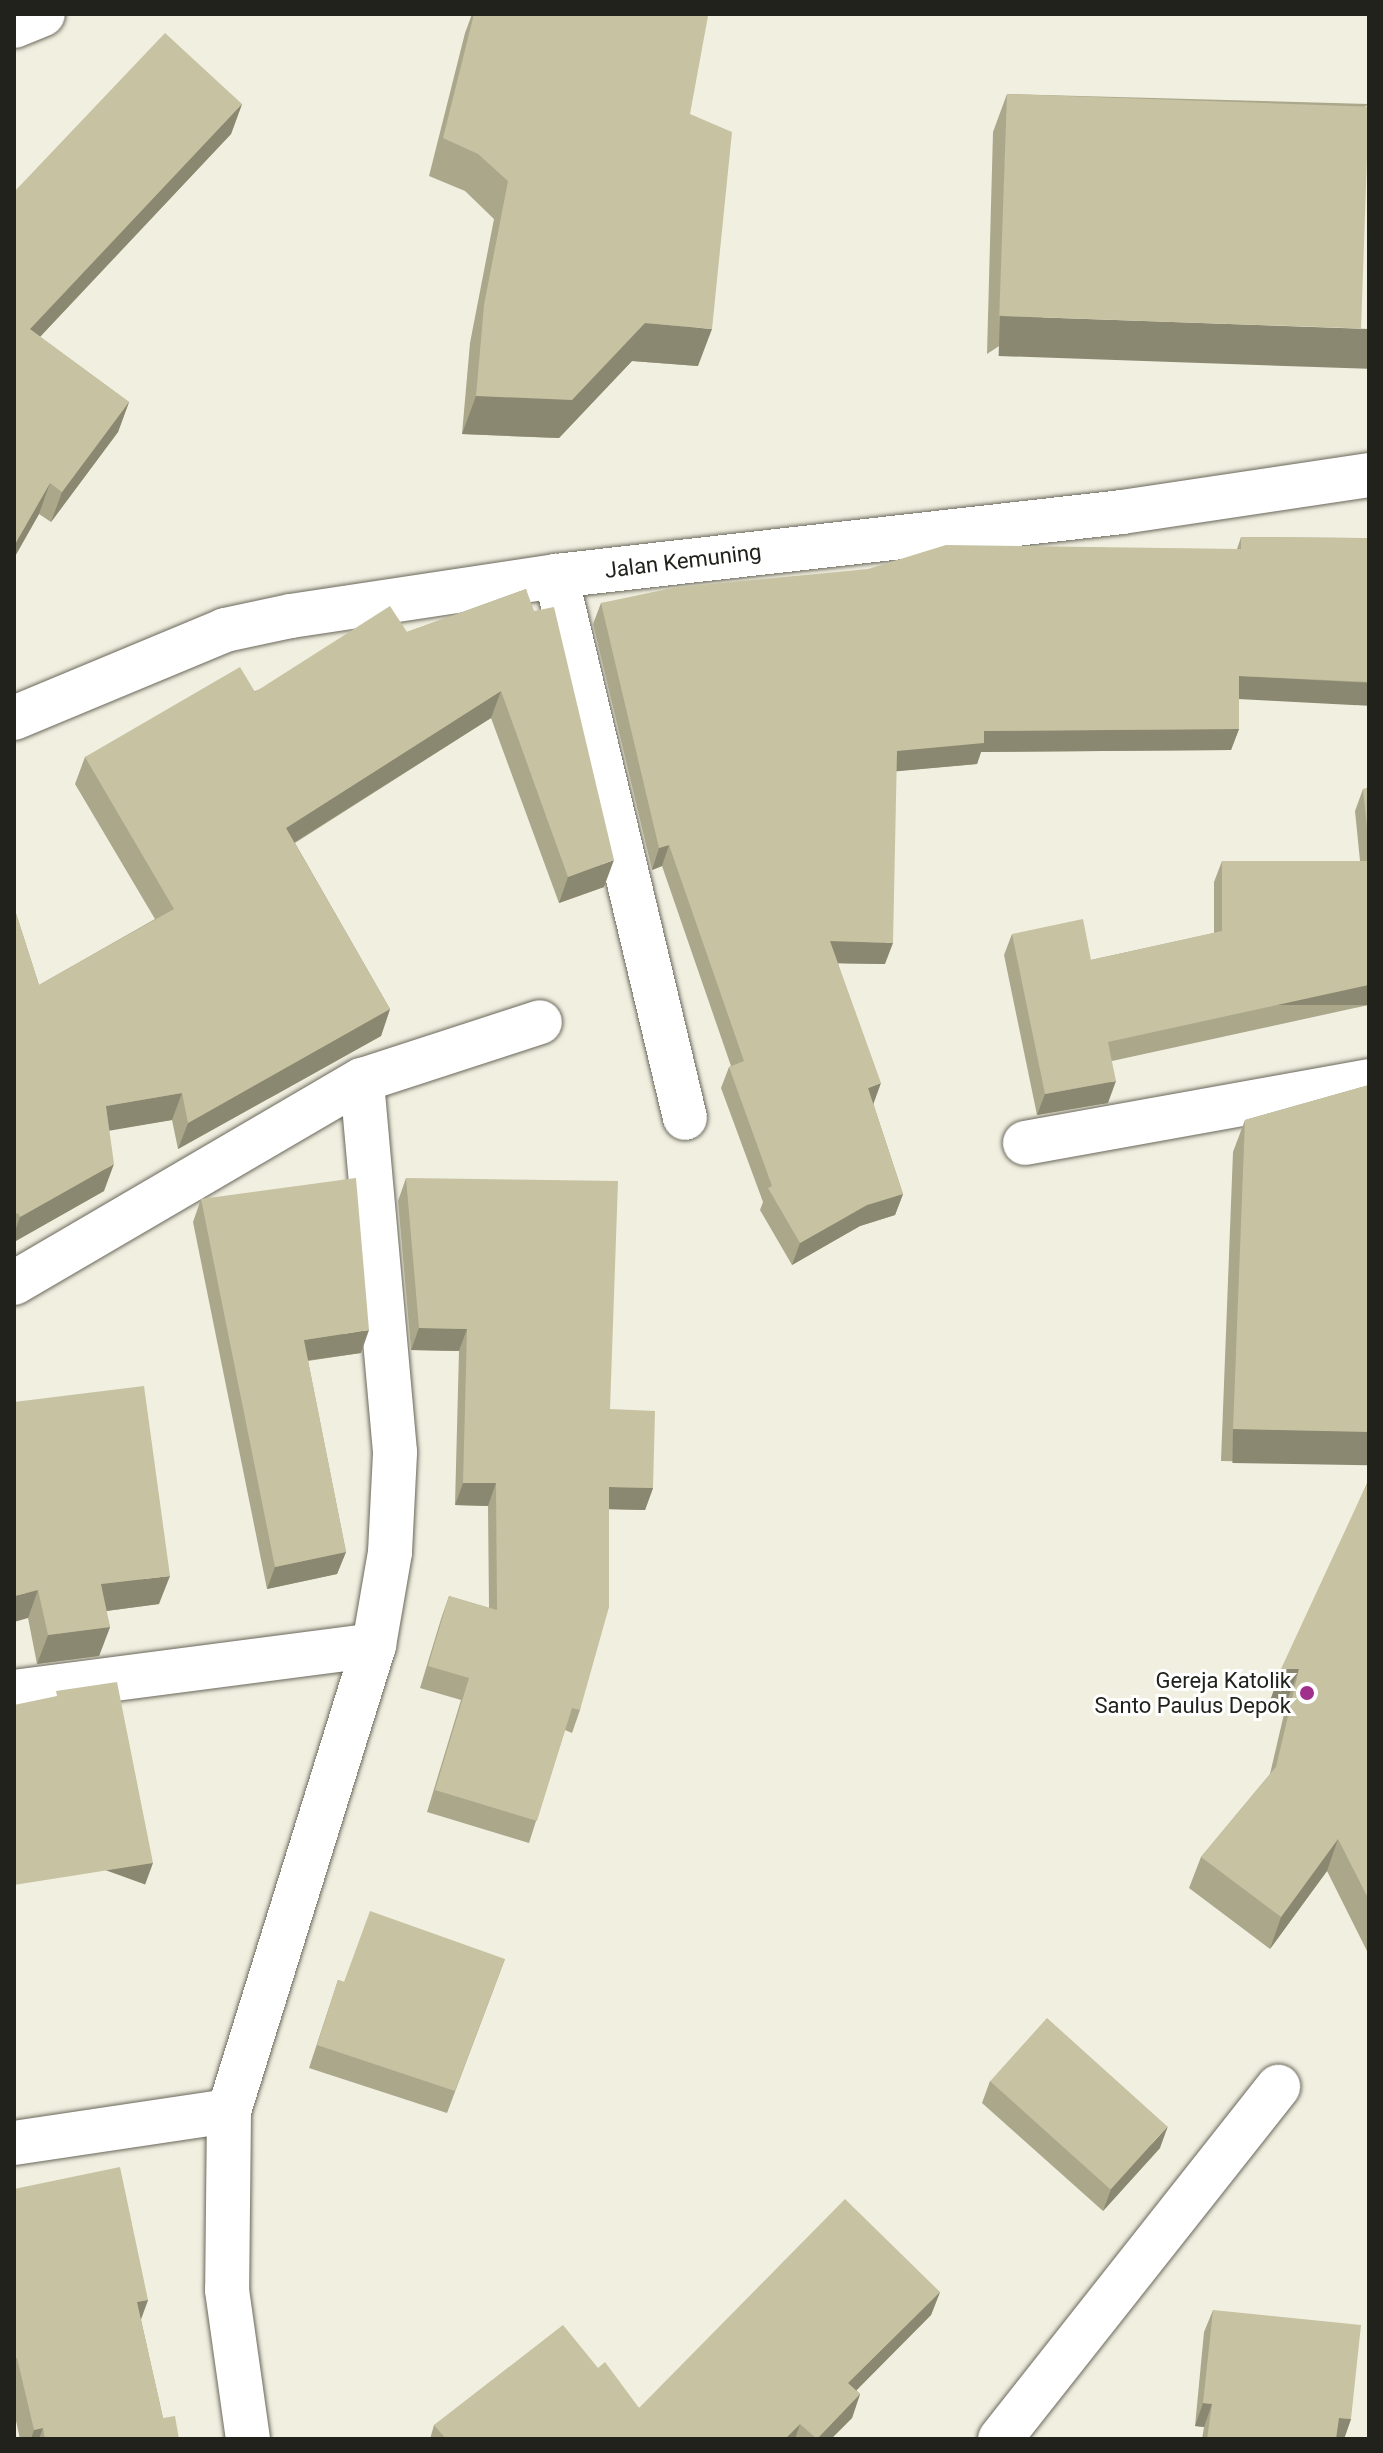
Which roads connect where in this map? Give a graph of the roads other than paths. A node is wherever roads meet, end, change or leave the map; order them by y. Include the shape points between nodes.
1 (43, 14) edge
2 (14, 26) edge
3 (1369, 475) edge
4 (556, 576) junction
5 (14, 718) edge
6 (540, 1022) dead end
7 (362, 1080) junction
8 (1369, 1081) edge
9 (685, 1118) dead end
10 (1025, 1143) dead end
11 (14, 1283) edge
12 (374, 1645) junction
13 (14, 1692) edge
14 (1278, 2087) dead end
15 (229, 2111) junction
16 (14, 2143) edge
17 (248, 2439) edge
18 (1000, 2439) edge

1 - 2 street
3 - 4 street, Jalan Kemuning via 1122,512
4 - 5 street, Jalan Kemuning via 225,630
4 - 9 street via 618,820 640,947
6 - 7 street
7 - 11 street
7 - 12 street via 395,1452 390,1552
8 - 10 street
12 - 13 street
12 - 15 street
14 - 18 street
15 - 16 street
15 - 17 street via 227,2290

